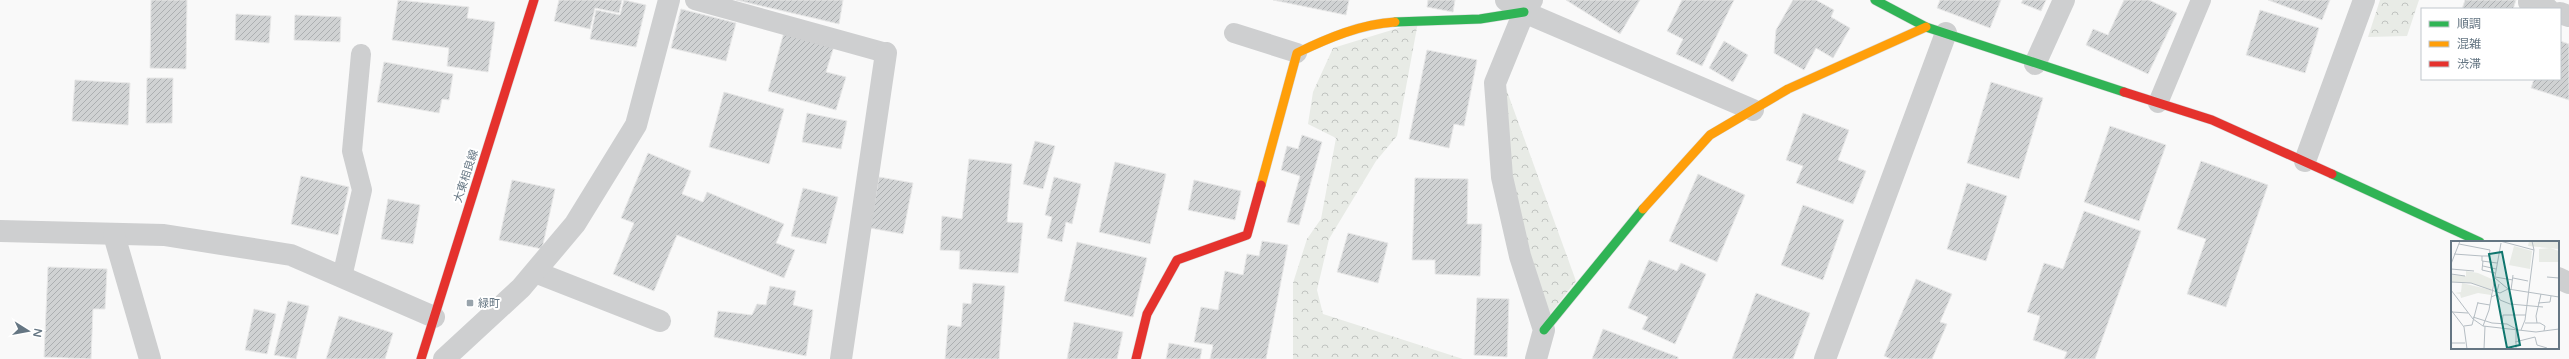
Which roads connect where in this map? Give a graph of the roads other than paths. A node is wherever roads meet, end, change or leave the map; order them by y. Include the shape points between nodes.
1 (534, 0) edge
2 (669, 0) edge
3 (695, 0) edge
4 (2064, 0) edge
5 (2201, 0) edge
6 (2364, 0) edge
7 (2530, 0) edge
8 (1879, 1) edge
9 (1521, 4) edge
10 (2545, 8) edge
11 (1926, 27) junction
12 (1234, 33) dead end
13 (1946, 33) junction
14 (886, 53) joint
15 (1297, 53) junction
16 (360, 54) dead end
17 (2035, 64) junction
18 (2158, 103) junction
19 (1753, 110) junction
20 (2305, 161) junction
21 (0, 231) edge
22 (114, 235) junction
23 (2478, 241) edge
24 (535, 272) junction
25 (342, 277) junction
26 (2559, 278) edge
27 (2569, 283) edge
28 (434, 317) junction
29 (660, 321) dead end
30 (1544, 330) junction
31 (150, 359) edge
32 (421, 359) edge
33 (444, 359) edge
34 (841, 359) edge
35 (1136, 359) edge
36 (1536, 359) edge
37 (1825, 359) edge

1 - 28 street, 大東相良線
2 - 24 street via 636,125 575,224
3 - 14 lane
4 - 17 street
5 - 18 lane
6 - 20 street
7 - 10 street via 2529,2
8 - 11 street
9 - 15 street via 1480,19 1375,23 1322,41
9 - 19 street
9 - 30 street via 1495,83 1502,177 1520,256
11 - 13 street
11 - 19 street via 1788,89
12 - 15 lane
13 - 17 street
13 - 37 street
14 - 34 street
15 - 35 street via 1247,235 1177,260 1147,314
16 - 25 lane via 352,151 362,190
17 - 18 street
18 - 20 street via 2212,120
19 - 30 street via 1710,135 1643,209
20 - 23 street
21 - 22 street
22 - 25 street via 164,235 290,255
22 - 31 street
24 - 29 street
24 - 33 street
25 - 28 street
26 - 27 street
28 - 32 street, 大東相良線
30 - 36 street

